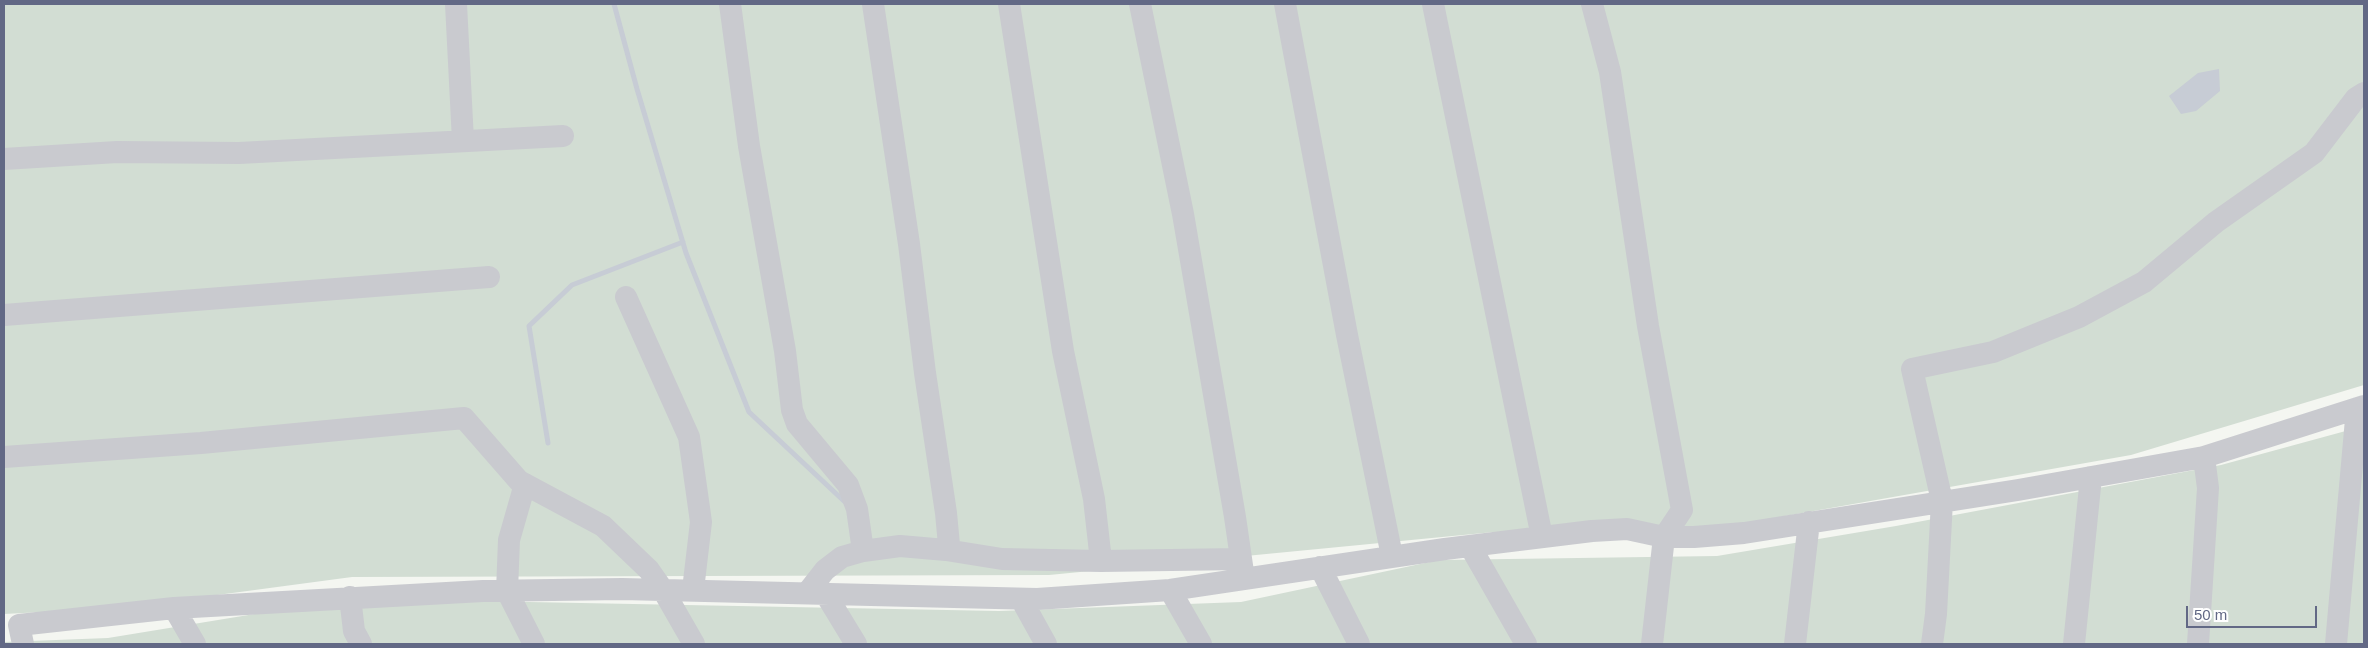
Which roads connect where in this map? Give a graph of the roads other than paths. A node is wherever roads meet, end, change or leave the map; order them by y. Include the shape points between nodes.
1 (456, 4) edge
2 (730, 4) edge
3 (873, 4) edge
4 (1009, 4) edge
5 (1140, 4) edge
6 (1285, 4) edge
7 (1433, 4) edge
8 (1592, 4) edge
9 (2364, 93) edge
10 (563, 136) dead end
11 (463, 141) junction
12 (4, 159) edge
13 (489, 277) dead end
14 (626, 297) dead end
15 (4, 314) edge
16 (2360, 407) edge
17 (4, 457) edge
18 (2204, 457) junction
19 (2091, 477) junction
20 (525, 484) junction
21 (1942, 501) junction
22 (1808, 522) junction
23 (1542, 537) junction
24 (1664, 537) junction
25 (1470, 546) junction
26 (946, 550) junction
27 (864, 551) junction
28 (1392, 556) junction
29 (1101, 561) junction
30 (1320, 567) junction
31 (1242, 569) junction
32 (663, 590) junction
33 (693, 590) junction
34 (1170, 590) junction
35 (507, 591) junction
36 (816, 593) junction
37 (350, 597) junction
38 (1021, 599) junction
39 (174, 608) junction
40 (19, 635) edge
41 (195, 644) edge
42 (361, 644) edge
43 (534, 644) edge
44 (694, 644) edge
45 (856, 644) edge
46 (1046, 644) edge
47 (1201, 644) edge
48 (1359, 644) edge
49 (1526, 644) edge
50 (1652, 644) edge
51 (1795, 644) edge
52 (1932, 644) edge
53 (2074, 644) edge
54 (2198, 644) edge
55 (2336, 644) edge

1 - 11 lane
2 - 27 lane via 749,146 785,351 792,410 797,424 848,485 857,509
3 - 26 lane via 946,513 949,545
4 - 29 lane via 1063,350 1094,499
5 - 31 lane via 1183,214
6 - 28 lane
7 - 23 lane
8 - 24 lane via 1610,72 1648,326 1682,510
9 - 21 lane via 2356,98 2314,153 2216,222 2144,282 2079,317 1993,352 1912,369
10 - 11 lane
11 - 12 lane via 239,153 117,152
13 - 15 lane
14 - 33 lane via 689,437 701,522
16 - 18 lane
16 - 55 lane
17 - 20 lane via 201,443 464,418
18 - 19 lane
18 - 54 lane via 2208,488
19 - 21 lane
19 - 53 lane
20 - 32 lane via 603,526 649,570
20 - 35 lane via 509,540
21 - 22 lane
21 - 52 lane
22 - 24 lane via 1744,533
22 - 51 lane
23 - 24 lane via 1627,529
23 - 25 lane
24 - 50 lane
25 - 28 lane
25 - 49 lane
26 - 27 lane via 900,546
26 - 29 lane via 1002,559
27 - 36 lane via 842,557 825,570
28 - 30 lane
29 - 31 lane
30 - 31 lane
30 - 48 lane
31 - 34 lane
32 - 33 lane
32 - 35 lane
32 - 44 lane
33 - 36 lane
34 - 38 lane
34 - 47 lane
35 - 37 lane
35 - 43 lane
36 - 38 lane
36 - 45 lane
37 - 39 lane
37 - 42 lane via 354,631
38 - 46 lane
39 - 40 lane
39 - 41 lane

